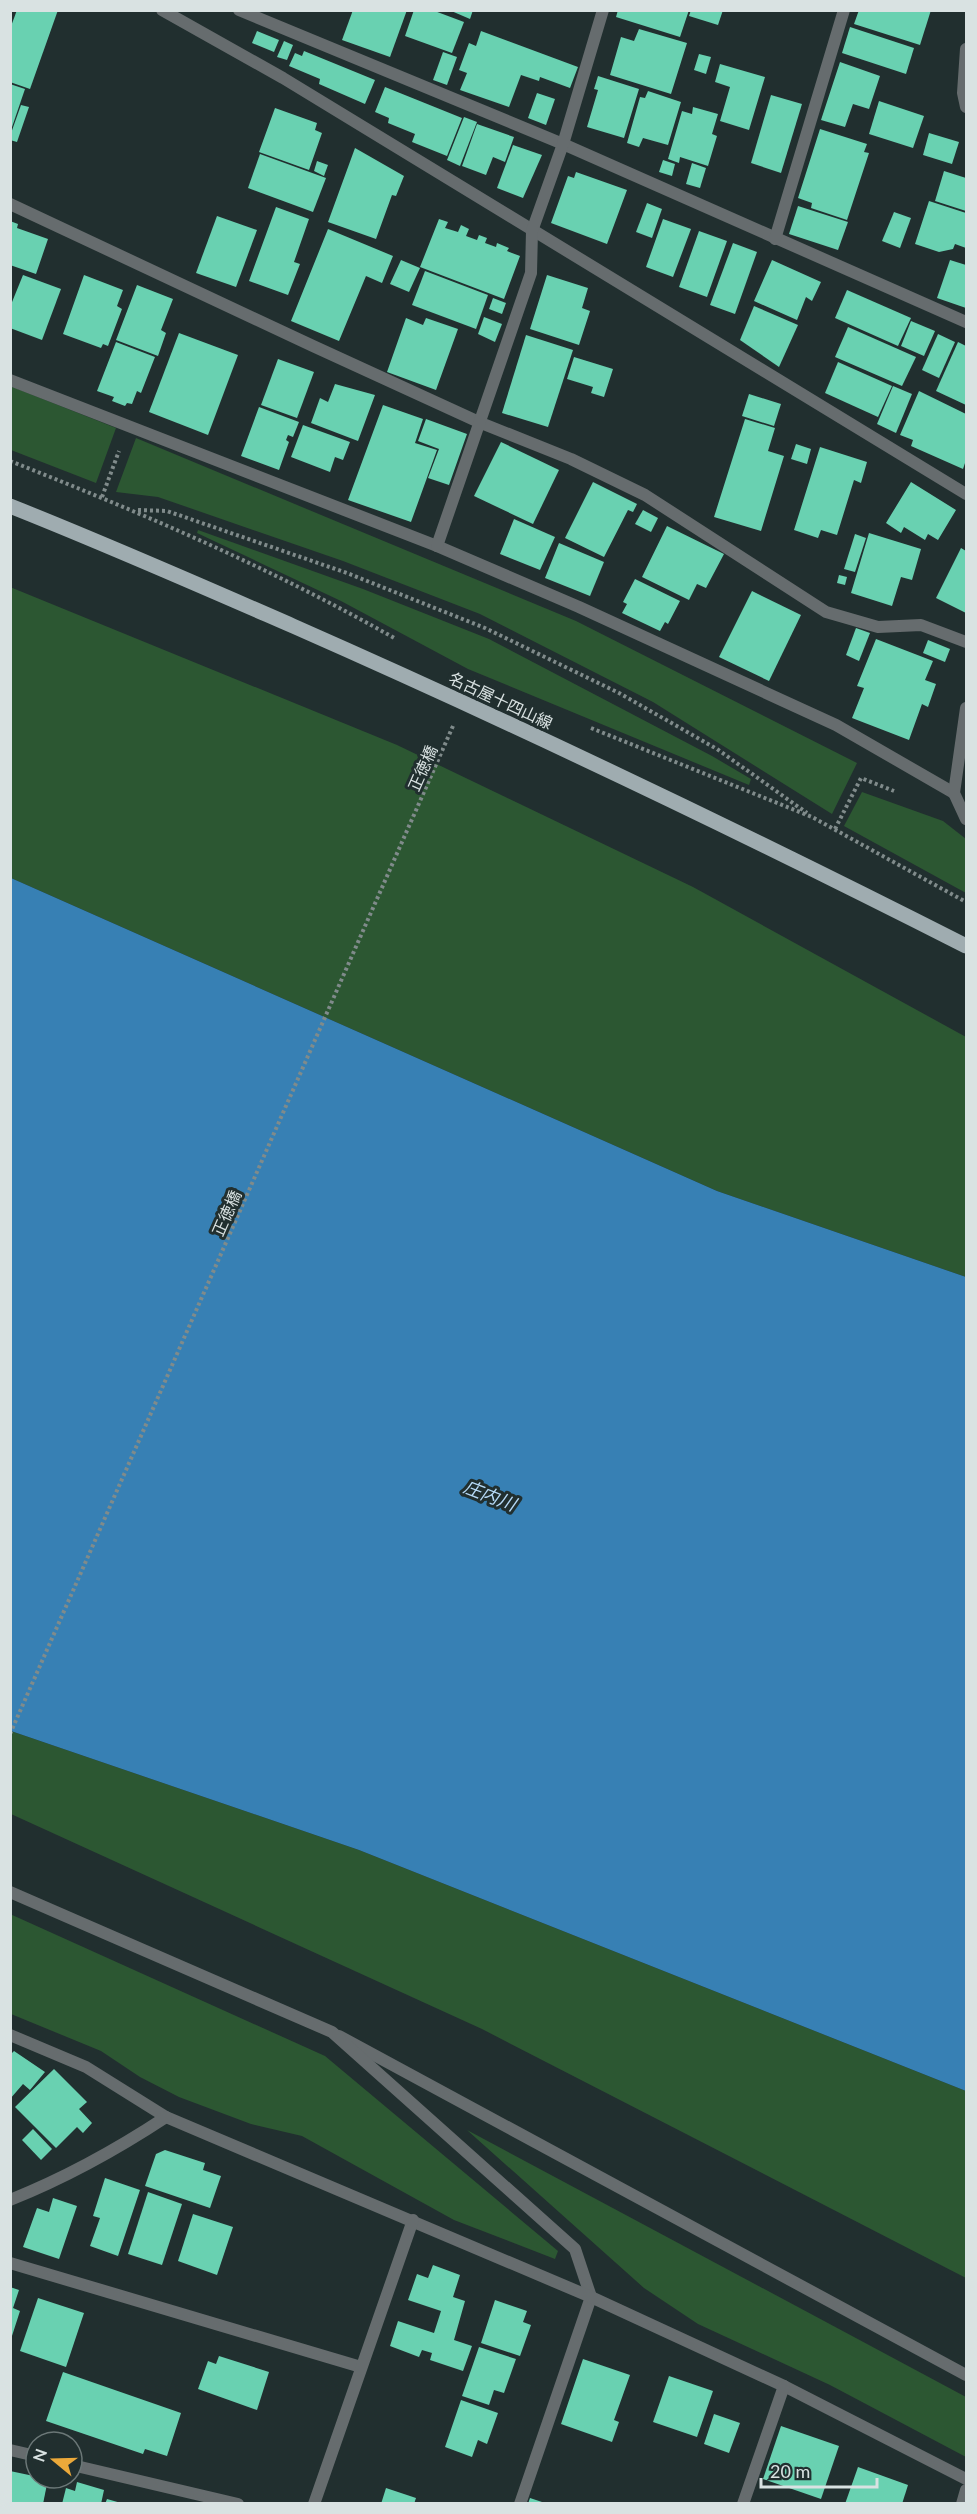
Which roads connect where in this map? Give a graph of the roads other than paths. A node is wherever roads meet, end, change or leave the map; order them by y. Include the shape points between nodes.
1 (162, 10) edge
2 (239, 10) edge
3 (603, 10) edge
4 (844, 10) edge
5 (966, 49) edge
6 (966, 107) edge
7 (563, 144) junction
8 (10, 204) edge
9 (532, 231) junction
10 (775, 239) junction
11 (966, 322) edge
12 (10, 380) edge
13 (481, 423) junction
14 (966, 494) edge
15 (10, 506) edge
16 (437, 546) junction
17 (966, 642) edge
18 (966, 708) edge
19 (954, 793) junction
20 (966, 819) edge
21 (966, 946) edge
22 (10, 1892) edge
23 (332, 2032) junction
24 (10, 2035) edge
25 (166, 2117) junction
26 (10, 2200) edge
27 (413, 2220) junction
28 (10, 2263) edge
29 (591, 2297) junction
30 (361, 2367) junction
31 (966, 2374) edge
32 (784, 2386) junction
33 (84, 2467) edge
34 (966, 2479) edge
35 (966, 2490) edge
36 (238, 2504) edge
37 (314, 2504) edge
38 (520, 2504) edge
39 (743, 2504) edge
40 (962, 2504) edge

1 - 9 street via 283,78
2 - 7 street
3 - 7 street
4 - 10 street
5 - 6 street
7 - 9 street
7 - 10 street
8 - 13 street
9 - 13 street via 531,273
9 - 14 street
10 - 11 street
12 - 16 street
13 - 16 street
13 - 17 street via 571,459 645,495 826,612 878,627 921,625
15 - 21 main road, 名古屋十四山線 via 92,538 464,702
16 - 19 street via 836,725
18 - 19 street
19 - 20 street
22 - 23 street
23 - 29 street via 575,2249
23 - 31 street
24 - 25 street via 86,2067
25 - 26 street via 51,2184
25 - 27 street
27 - 29 street
27 - 30 street
28 - 30 street
29 - 32 street
29 - 38 street
30 - 37 street
32 - 34 street
32 - 39 street
33 - 36 street
35 - 40 street

